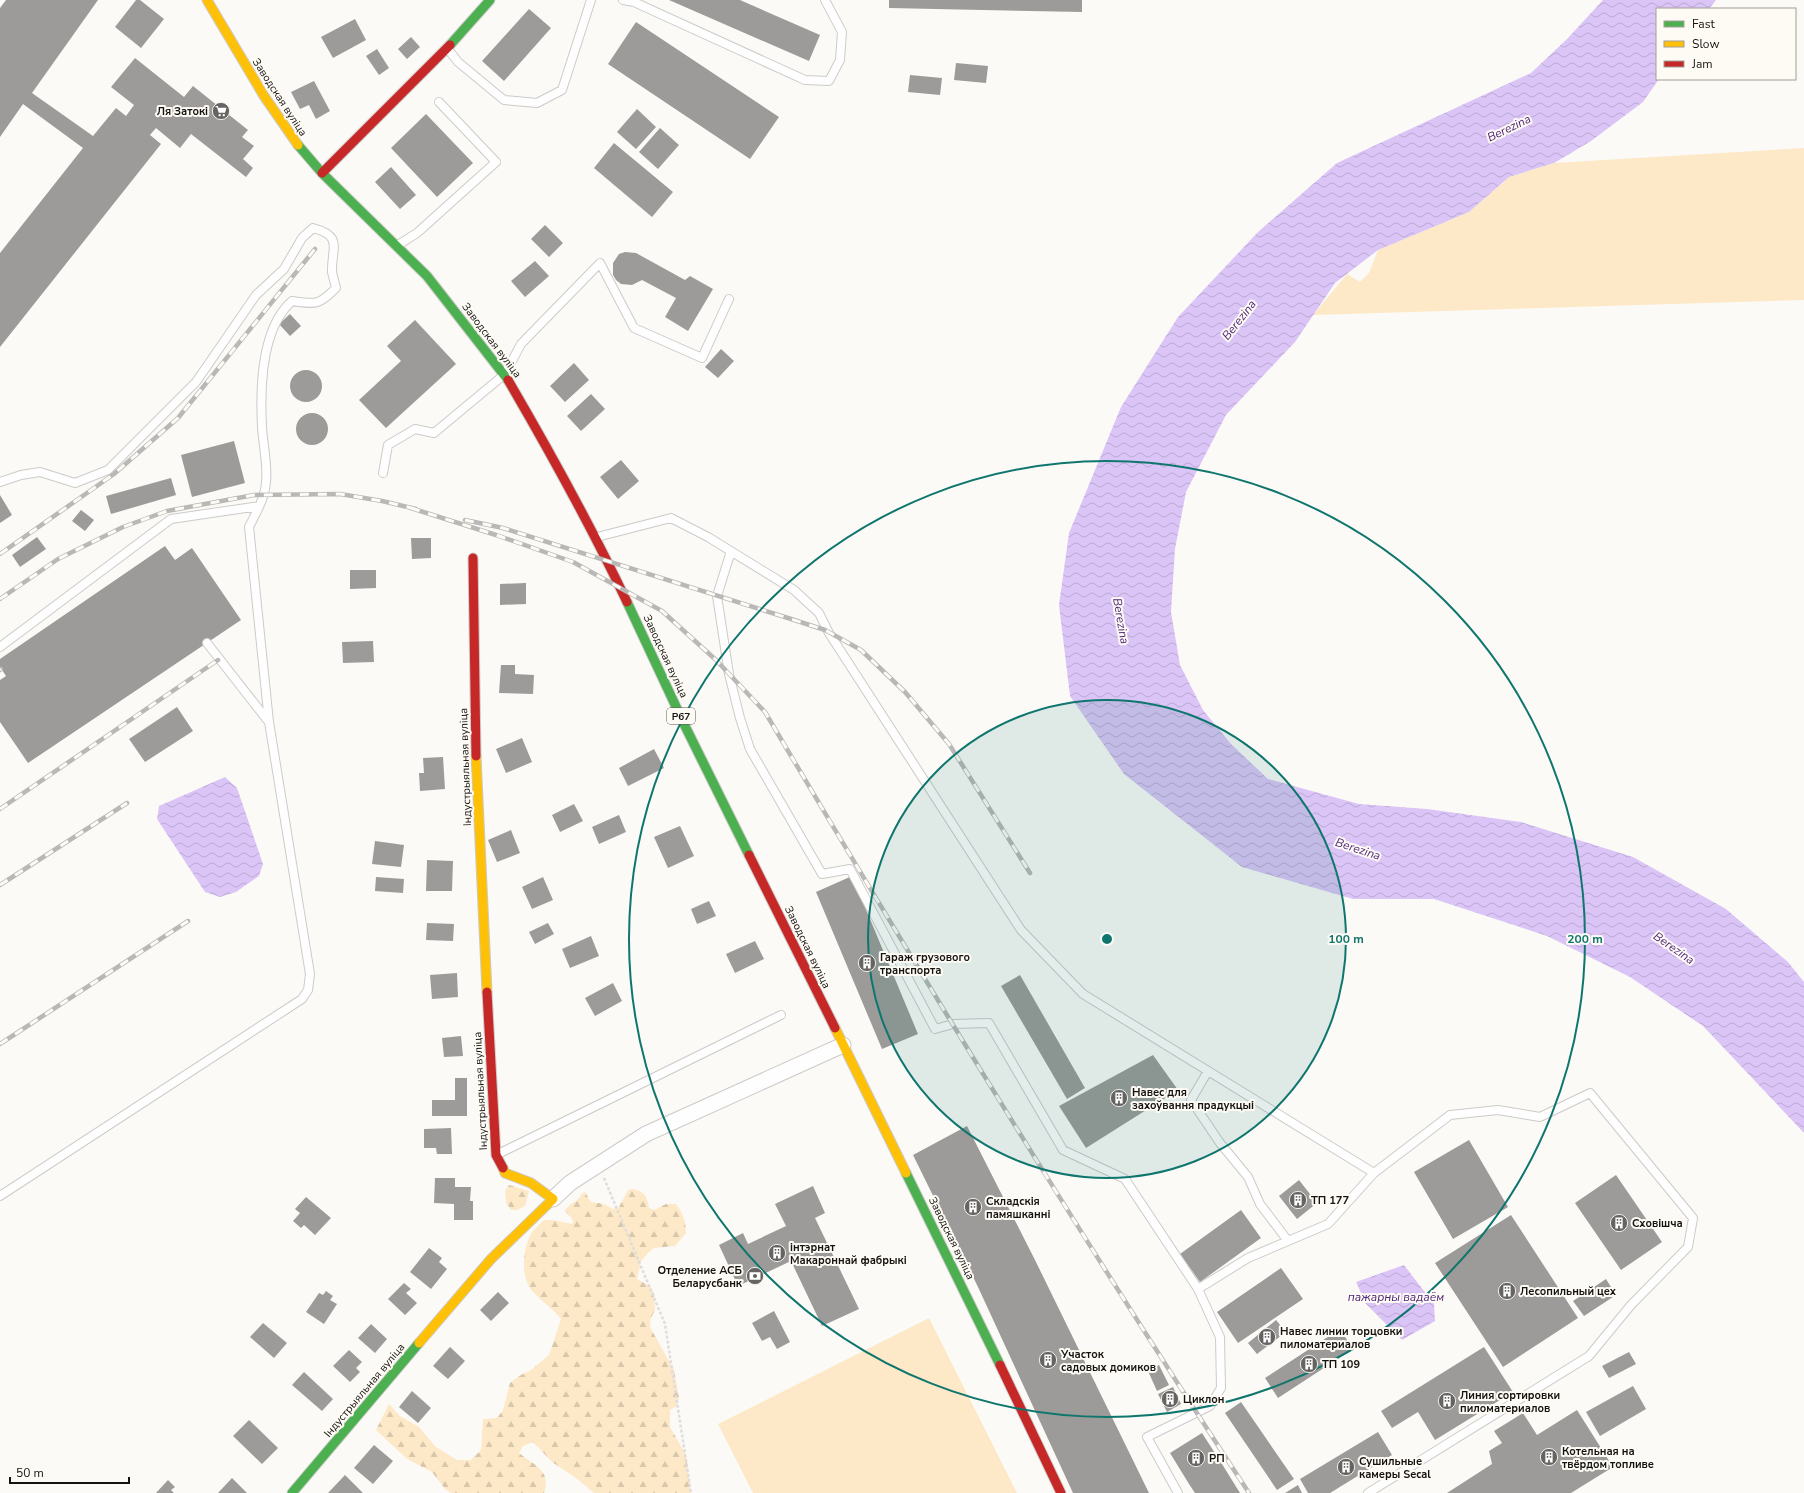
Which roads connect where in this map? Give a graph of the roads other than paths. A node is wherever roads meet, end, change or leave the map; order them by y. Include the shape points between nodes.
1 (207, 0) edge
2 (490, 0) edge
3 (591, 0) edge
4 (623, 0) edge
5 (825, 0) edge
6 (447, 48) junction
7 (439, 102) dead end
8 (322, 172) junction
9 (397, 246) junction
10 (729, 299) dead end
11 (505, 374) junction
12 (383, 473) dead end
13 (0, 482) edge
14 (259, 506) junction
15 (596, 537) junction
16 (731, 551) junction
17 (473, 558) dead end
18 (207, 643) dead end
19 (0, 647) edge
20 (269, 722) junction
21 (781, 1015) dead end
22 (843, 1045) junction
23 (1208, 1071) junction
24 (496, 1155) junction
25 (1374, 1173) junction
26 (0, 1196) edge
27 (552, 1199) junction
28 (1288, 1241) junction
29 (1198, 1289) junction
30 (292, 1493) edge
31 (1061, 1493) edge
32 (1178, 1493) edge
33 (1368, 1493) edge

1 - 8 main road, Заводская вуліца / Р67 via 264,96 297,144
2 - 6 main road
3 - 6 lane via 562,90 537,103 504,100 458,62
4 - 5 lane via 634,2 806,80 829,81 840,60 842,32
6 - 8 main road
7 - 9 lane via 496,162 417,233
8 - 9 main road, Заводская вуліца / Р67
9 - 11 main road, Заводская вуліца / Р67 via 427,276
10 - 11 lane via 702,358 634,328 600,264 521,344
11 - 12 lane via 434,433 415,429 388,445
11 - 15 main road, Заводская вуліца / Р67
13 - 14 lane via 40,472 75,483 108,470 196,382 256,295 284,269 302,238 313,228 326,232 334,241 332,273 336,288 315,304 292,301 286,306 273,328 266,351 262,382 266,482
14 - 19 lane via 171,519
14 - 20 lane via 249,527
15 - 16 lane via 670,518
15 - 22 main road, Заводская вуліца / Р67 via 686,728
16 - 23 lane via 794,590 819,613 829,633 1021,930 1083,994
16 - 29 lane via 717,596 729,674 740,718 750,749 822,874 850,869 936,1029 953,1024 989,1023 1063,1150 1125,1179
17 - 24 main road, Індустрыяльная вуліца via 476,772
18 - 20 lane
20 - 26 lane via 310,974 308,990 302,999
21 - 24 lane
22 - 27 street via 646,1134 570,1184
22 - 31 main road, Заводская вуліца / Р67 via 970,1301
23 - 25 lane
23 - 28 lane via 1191,1100 1248,1177 1260,1204
24 - 27 main road, Індустрыяльная вуліца via 505,1173 531,1183
25 - 28 lane via 1328,1224
25 - 33 lane via 1450,1115 1498,1110 1540,1117 1590,1093 1693,1218 1688,1247 1631,1305 1589,1356
27 - 30 main road, Індустрыяльная вуліца via 491,1259
28 - 29 lane via 1248,1258
29 - 32 lane via 1220,1337 1221,1388 1210,1406 1147,1437

